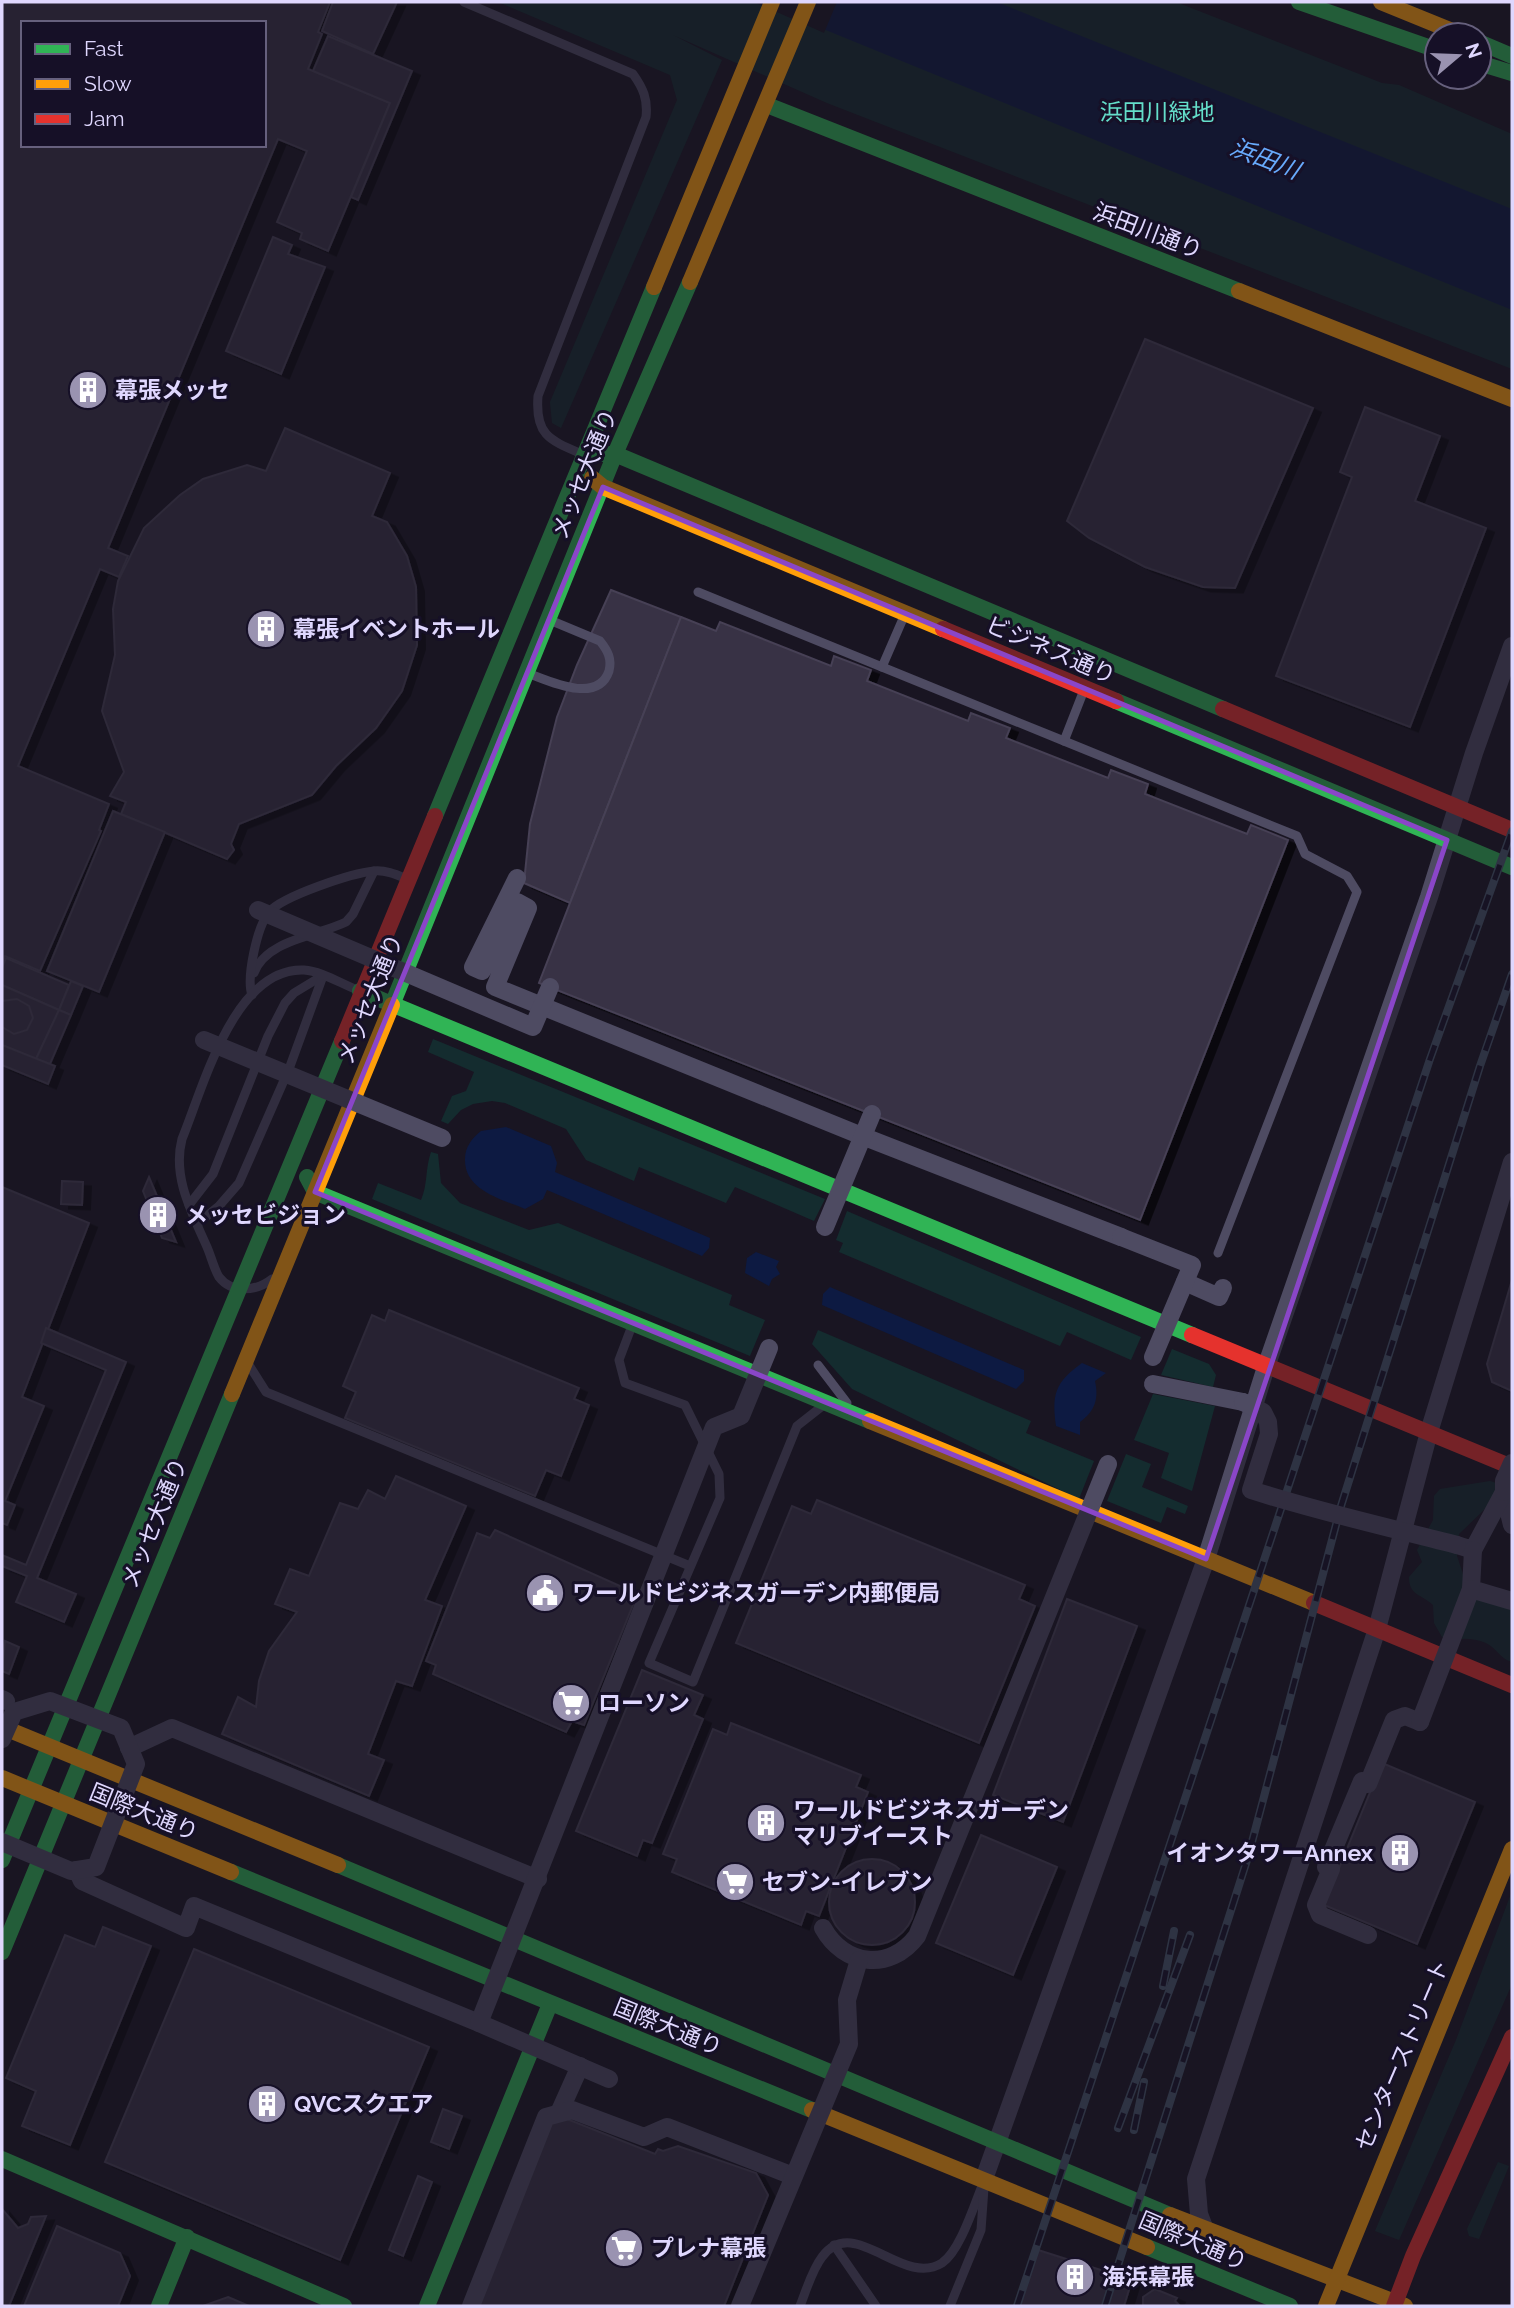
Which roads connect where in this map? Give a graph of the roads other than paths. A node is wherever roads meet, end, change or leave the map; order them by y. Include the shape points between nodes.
1 (464, 2) edge
2 (772, 2) edge
3 (808, 2) edge
4 (1299, 2) edge
5 (1381, 2) edge
6 (1428, 21) edge
7 (1423, 45) edge
8 (1493, 48) edge
9 (1512, 56) edge
10 (1493, 67) edge
11 (1512, 73) edge
12 (767, 105) junction
13 (1512, 398) edge
14 (615, 454) junction
15 (581, 460) junction
16 (603, 487) junction
17 (698, 592) dead end
18 (905, 614) junction
19 (550, 620) junction
20 (1512, 646) edge
21 (882, 667) junction
22 (529, 673) junction
23 (1084, 689) junction
24 (1064, 741) junction
25 (1457, 808) junction
26 (1512, 830) edge
27 (1447, 840) junction
28 (1512, 867) edge
29 (374, 871) junction
30 (517, 878) dead end
31 (408, 879) junction
32 (258, 911) dead end
33 (323, 976) junction
34 (550, 987) dead end
35 (360, 991) junction
36 (252, 995) junction
37 (392, 1006) junction
38 (542, 1006) junction
39 (204, 1041) dead end
40 (872, 1114) dead end
41 (862, 1136) junction
42 (442, 1138) dead end
43 (296, 1155) junction
44 (1512, 1162) edge
45 (315, 1192) junction
46 (189, 1205) junction
47 (197, 1224) junction
48 (825, 1227) dead end
49 (1218, 1253) dead end
50 (282, 1272) junction
51 (1185, 1282) junction
52 (1223, 1288) dead end
53 (239, 1290) junction
54 (633, 1323) junction
55 (769, 1348) dead end
56 (1153, 1357) dead end
57 (246, 1360) junction
58 (818, 1365) dead end
59 (1266, 1367) junction
60 (1153, 1384) dead end
61 (827, 1403) junction
62 (856, 1415) junction
63 (1429, 1432) junction
64 (1108, 1464) dead end
65 (1512, 1465) edge
66 (1504, 1492) junction
67 (1512, 1525) edge
68 (1473, 1550) junction
69 (1206, 1559) junction
70 (691, 1566) junction
71 (1471, 1590) junction
72 (1512, 1601) edge
73 (1377, 1629) junction
74 (1512, 1685) edge
75 (2, 1727) edge
76 (2, 1740) edge
77 (49, 1747) junction
78 (129, 1748) junction
79 (81, 1760) junction
80 (2, 1778) edge
81 (30, 1790) junction
82 (63, 1803) junction
83 (2, 1842) edge
84 (1512, 1849) edge
85 (2, 1860) edge
86 (77, 1870) junction
87 (538, 1879) junction
88 (822, 1928) dead end
89 (1368, 1935) dead end
90 (2, 1952) edge
91 (859, 1960) junction
92 (550, 2004) junction
93 (479, 2023) junction
94 (1512, 2037) edge
95 (580, 2066) junction
96 (609, 2079) dead end
97 (559, 2113) junction
98 (998, 2141) junction
99 (2, 2159) edge
100 (793, 2176) junction
101 (984, 2179) junction
102 (1205, 2230) junction
103 (187, 2237) junction
104 (834, 2245) junction
105 (1336, 2278) junction
106 (1398, 2305) edge
107 (159, 2306) edge
108 (344, 2306) edge
109 (427, 2306) edge
110 (471, 2306) edge
111 (740, 2306) edge
112 (800, 2306) edge
113 (876, 2306) edge
114 (950, 2306) edge
115 (1290, 2306) edge
116 (1326, 2306) edge

1 - 15 lane via 633,74 648,104 538,396 539,419 547,437
2 - 15 street, メッセ大通り
3 - 12 street, メッセ大通り
4 - 7 street
5 - 6 street
8 - 9 street
10 - 11 street
12 - 13 street, 浜田川通り
12 - 14 street, メッセ大通り
14 - 15 street, ビジネス通り
14 - 16 street, メッセ大通り
14 - 25 street, ビジネス通り
15 - 16 street, ビジネス通り
15 - 31 street, メッセ大通り
16 - 18 street, ビジネス通り
16 - 19 street, メッセ大通り
17 - 21 lane
18 - 21 lane
18 - 23 street, ビジネス通り
19 - 22 street, メッセ大通り
19 - 22 lane via 600,641 611,663 608,675 600,685 582,689
20 - 25 street
21 - 24 lane
22 - 37 street, メッセ大通り
23 - 24 lane
23 - 27 street, ビジネス通り
24 - 49 lane via 1297,836 1305,854 1347,876 1357,892
25 - 26 street, ビジネス通り
25 - 27 street
27 - 28 street, ビジネス通り
27 - 59 street
29 - 31 lane
29 - 36 lane via 346,922 282,946 260,961 251,982
29 - 36 lane via 346,877 271,910 248,982
30 - 38 street via 473,967 482,971 517,902 528,908 495,987
31 - 35 street, メッセ大通り
32 - 38 street, bridge via 533,1027
33 - 35 lane
33 - 36 lane via 308,970 290,972 273,978
33 - 46 lane via 285,1003 213,1174
33 - 47 lane via 239,1183
34 - 38 street, bridge
35 - 37 street
35 - 43 street, メッセ大通り
36 - 46 lane via 234,1014 182,1139 178,1165
37 - 45 street, メッセ大通り
37 - 59 street
38 - 41 street
39 - 42 street, bridge
40 - 41 street, bridge
41 - 48 street, bridge
41 - 51 street, bridge via 1192,1265
43 - 45 street
43 - 53 street, メッセ大通り
44 - 63 street
45 - 50 street, メッセ大通り
45 - 54 street
46 - 47 lane
47 - 53 lane via 220,1278
50 - 53 lane via 268,1283
50 - 57 street, メッセ大通り
51 - 52 street via 1219,1297
51 - 56 street, bridge
53 - 77 street, メッセ大通り
54 - 61 street
54 - 70 lane via 619,1360 625,1383 685,1405 719,1474 720,1498
55 - 87 street, bridge via 741,1416 713,1427
57 - 70 lane via 265,1392
57 - 79 street, メッセ大通り
58 - 62 lane
59 - 63 street
59 - 69 street
60 - 68 street, bridge via 1248,1402 1258,1408 1268,1422 1269,1434 1251,1490 1328,1515 1358,1513
61 - 62 street
61 - 70 lane via 797,1426 693,1682 649,1662
62 - 69 street
63 - 65 street
63 - 73 street
64 - 91 street, bridge via 917,1936 896,1955
65 - 66 street, bridge
66 - 67 street
66 - 68 street
68 - 71 street
69 - 73 street
69 - 98 street
71 - 72 street
71 - 89 street, bridge via 1420,1722 1405,1716 1394,1720 1326,1867 1331,1869 1316,1905 1320,1915
73 - 74 street
73 - 102 street via 1196,2179
75 - 77 street, 国際大通り
76 - 78 street, bridge via 14,1712 50,1701 121,1728
77 - 79 street, 国際大通り
77 - 81 street, メッセ大通り
78 - 86 street, bridge via 136,1764 102,1855 96,1867
78 - 87 street via 172,1728
79 - 82 street, メッセ大通り
79 - 98 street, 国際大通り
80 - 81 street, 国際大通り
81 - 82 street, 国際大通り
81 - 85 street, メッセ大通り
82 - 90 street, メッセ大通り
82 - 92 street, 国際大通り
83 - 86 street, bridge
84 - 105 street, センターストリート
86 - 93 street via 82,1881 186,1928 194,1906
87 - 93 street, bridge
88 - 91 street, bridge via 840,1950
91 - 100 street, bridge via 847,2000 849,2044
92 - 101 street, 国際大通り
92 - 109 street
93 - 95 street, bridge
94 - 106 street via 1413,2256
95 - 96 street, bridge
95 - 97 street
97 - 100 street via 572,2109 644,2137 667,2127
97 - 110 street via 546,2117
98 - 101 street
98 - 102 street, 国際大通り
99 - 103 street
100 - 111 street, bridge
101 - 104 lane via 957,2245 942,2263 910,2267 855,2243
101 - 114 lane via 981,2230
101 - 115 street, 国際大通り
102 - 105 street, 国際大通り
103 - 107 street
103 - 108 street
104 - 112 lane via 820,2258
104 - 113 lane
105 - 106 street, 国際大通り
105 - 116 street, センターストリート

